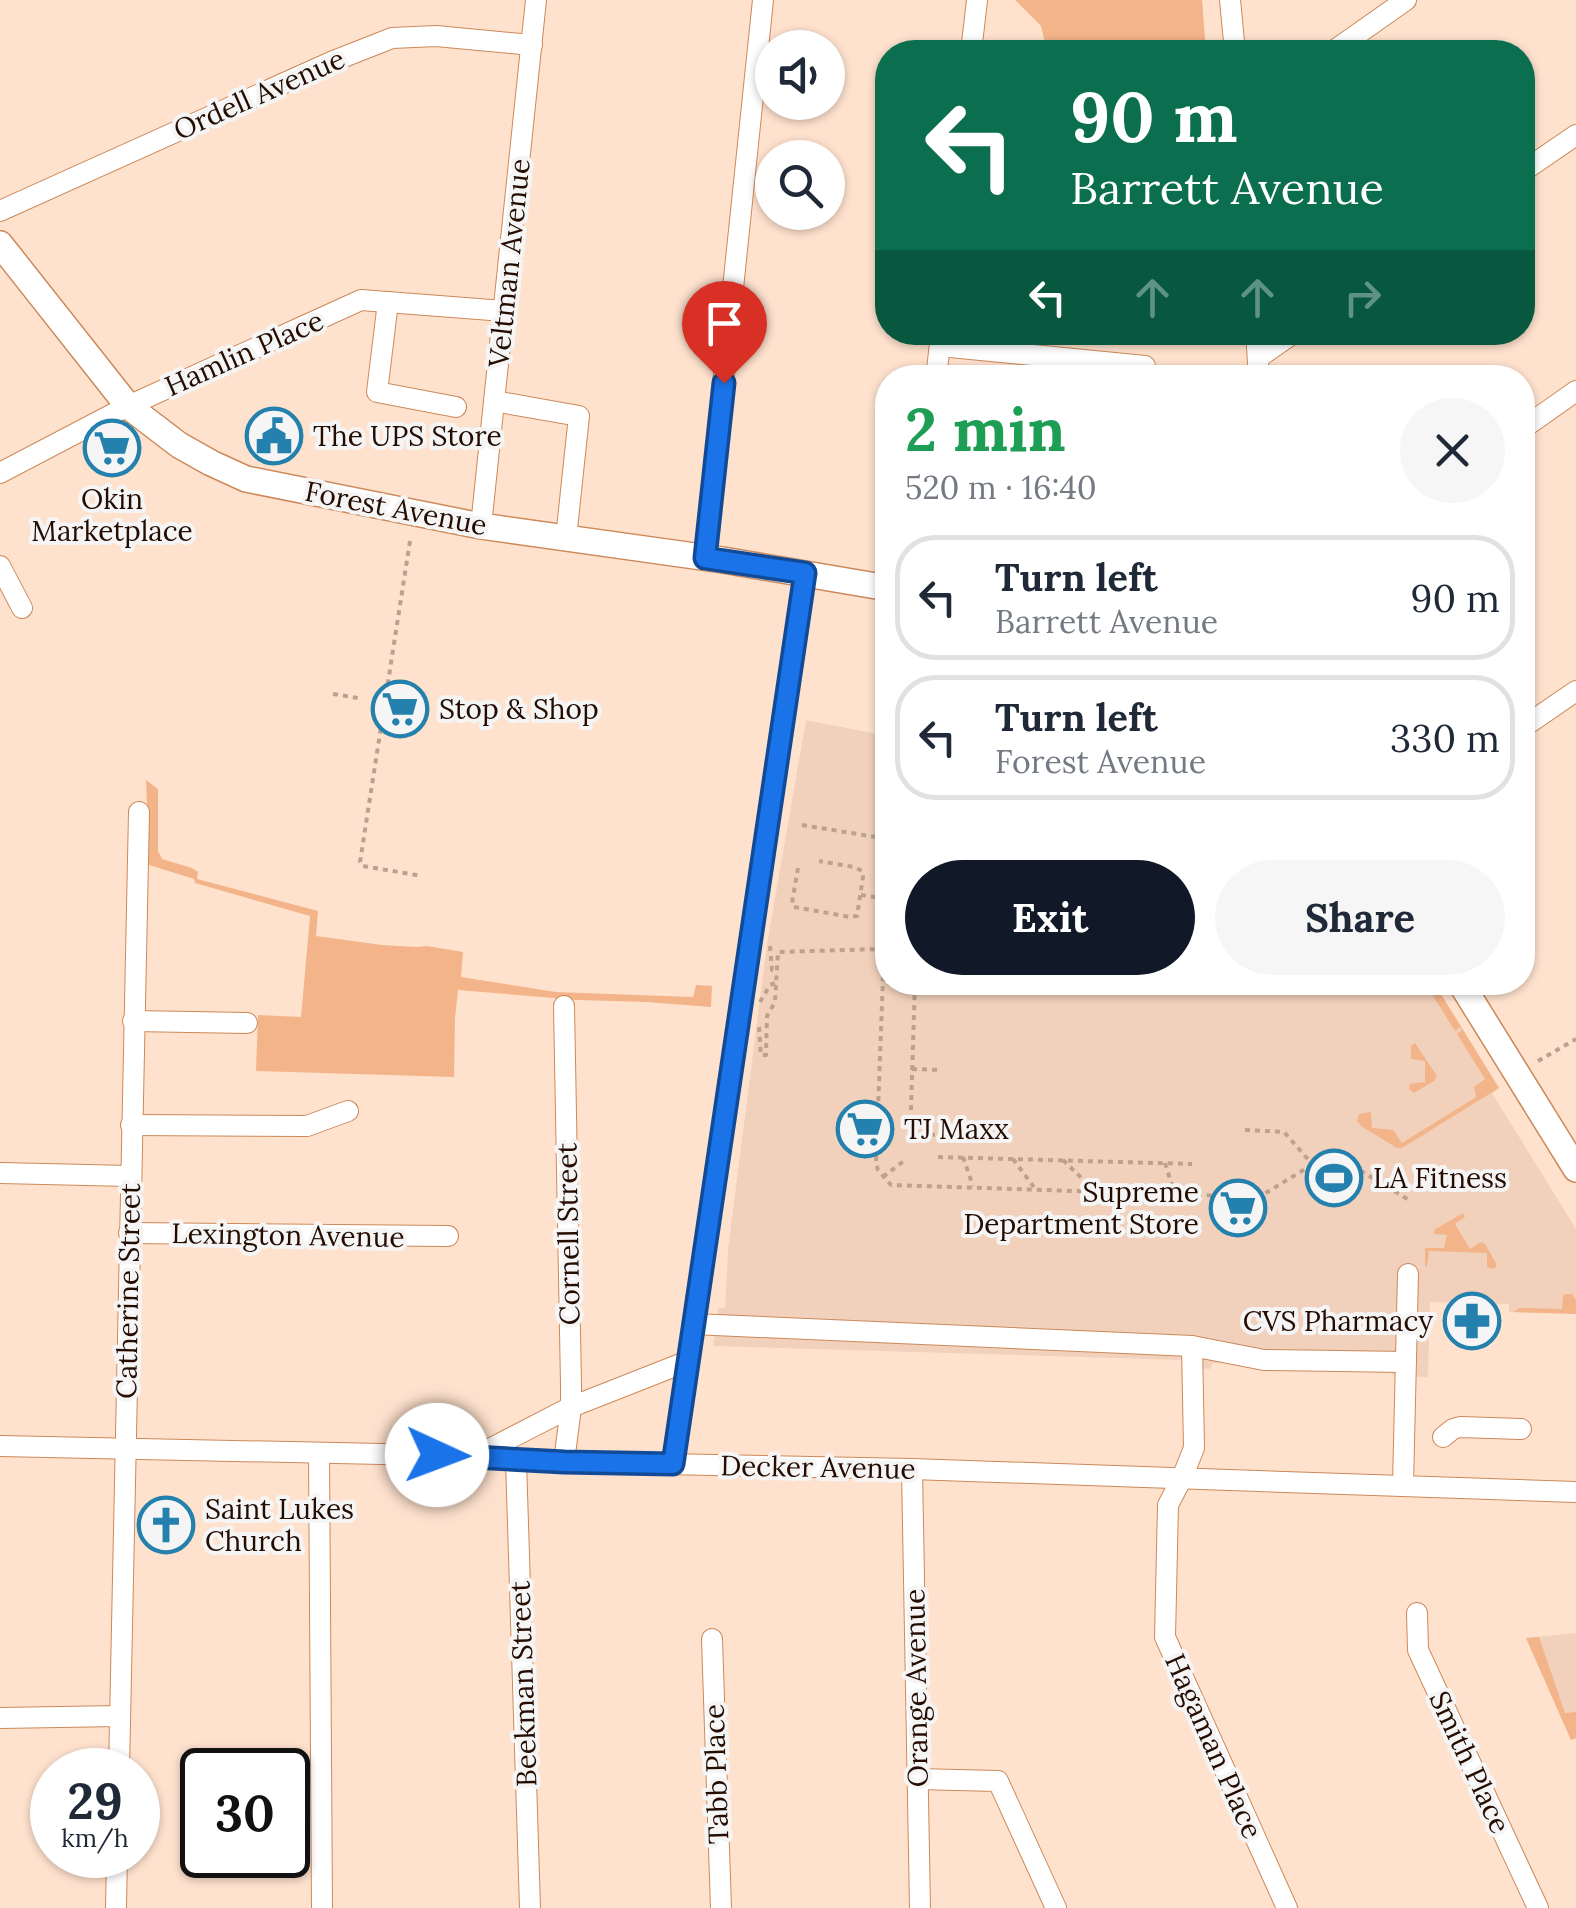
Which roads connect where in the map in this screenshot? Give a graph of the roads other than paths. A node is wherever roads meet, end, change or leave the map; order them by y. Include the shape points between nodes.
1 (536, 0) edge
2 (764, 0) edge
3 (978, 0) edge
4 (1230, 0) edge
5 (1406, 0) edge
6 (973, 40) edge
7 (1234, 40) edge
8 (1349, 40) edge
9 (532, 45) junction
10 (1576, 135) edge
11 (1535, 163) edge
12 (0, 211) edge
13 (0, 244) edge
14 (388, 302) junction
15 (504, 311) junction
16 (986, 345) edge
17 (1281, 345) edge
18 (1137, 365) edge
19 (1261, 365) edge
20 (1576, 391) edge
21 (494, 401) junction
22 (128, 406) junction
23 (456, 407) dead end
24 (1535, 420) edge
25 (0, 474) edge
26 (481, 526) junction
27 (566, 538) junction
28 (705, 558) junction
29 (0, 566) edge
30 (805, 573) junction
31 (875, 586) edge
32 (22, 608) dead end
33 (1576, 691) edge
34 (1535, 719) edge
35 (139, 812) dead end
36 (1468, 995) edge
37 (564, 1006) dead end
38 (133, 1022) junction
39 (247, 1023) dead end
40 (348, 1111) dead end
41 (131, 1125) junction
42 (1576, 1168) edge
43 (0, 1172) edge
44 (130, 1176) junction
45 (129, 1233) junction
46 (448, 1236) dead end
47 (1408, 1274) dead end
48 (693, 1324) junction
49 (1192, 1346) junction
50 (688, 1361) junction
51 (1406, 1362) junction
52 (570, 1407) junction
53 (1520, 1430) dead end
54 (1443, 1437) dead end
55 (0, 1446) edge
56 (126, 1448) junction
57 (318, 1452) junction
58 (476, 1456) junction
59 (516, 1460) junction
60 (564, 1462) junction
61 (673, 1464) junction
62 (912, 1468) junction
63 (1182, 1478) junction
64 (1403, 1484) junction
65 (1576, 1492) edge
66 (1417, 1613) dead end
67 (712, 1639) dead end
68 (120, 1716) junction
69 (0, 1718) edge
70 (119, 1748) edge
71 (918, 1779) junction
72 (117, 1878) edge
73 (116, 1908) edge
74 (322, 1908) edge
75 (530, 1908) edge
76 (721, 1908) edge
77 (920, 1908) edge
78 (1056, 1908) edge
79 (1287, 1908) edge
80 (1538, 1908) edge

1 - 9 street, Veltman Avenue
2 - 28 street
3 - 6 street
4 - 7 street
5 - 8 street
9 - 12 street, Ordell Avenue via 392,38
9 - 15 street, Veltman Avenue
10 - 11 street
13 - 22 main road, Forest Avenue
14 - 15 street, Hamlin Place
14 - 22 street, Hamlin Place via 360,300
14 - 23 street via 378,392
15 - 21 street, Veltman Avenue
16 - 18 street
17 - 19 street
20 - 24 street
21 - 26 street, Veltman Avenue
21 - 27 street via 579,416
22 - 25 street, Hamlin Place
22 - 26 main road, Forest Avenue via 179,445 246,479
26 - 27 main road, Forest Avenue
27 - 28 main road, Forest Avenue
28 - 30 main road, Forest Avenue
29 - 32 street
30 - 31 main road, Forest Avenue
30 - 48 street
33 - 34 street
35 - 38 street, Catherine Street
36 - 42 main road
37 - 52 street, Cornell Street
38 - 39 street
38 - 41 street, Catherine Street
40 - 41 street via 307,1126
41 - 44 street, Catherine Street
43 - 44 street
44 - 45 street, Catherine Street
45 - 46 street, Lexington Avenue
45 - 56 street, Catherine Street
47 - 51 street
48 - 49 street
48 - 50 street
49 - 51 street via 1264,1360
49 - 63 street, Hagaman Place via 1194,1448
50 - 52 street
50 - 61 street
51 - 64 street
52 - 58 street
52 - 60 street, Cornell Street
53 - 54 street via 1460,1427
55 - 56 street, Decker Avenue
56 - 57 street, Decker Avenue
56 - 68 street, Catherine Street
57 - 58 street, Decker Avenue
57 - 74 street
58 - 59 street, Decker Avenue
59 - 60 street, Decker Avenue
59 - 75 street, Beekman Street
60 - 61 street, Decker Avenue
61 - 62 street, Decker Avenue
62 - 63 street, Decker Avenue
62 - 71 street, Orange Avenue
63 - 64 street, Decker Avenue
63 - 79 street, Hagaman Place via 1168,1506 1164,1637
64 - 65 street, Decker Avenue
66 - 80 street, Smith Place via 1418,1650
67 - 76 street, Tabb Place
68 - 69 street
68 - 70 street, Catherine Street
71 - 77 street, Orange Avenue
71 - 78 street via 998,1781
72 - 73 street

